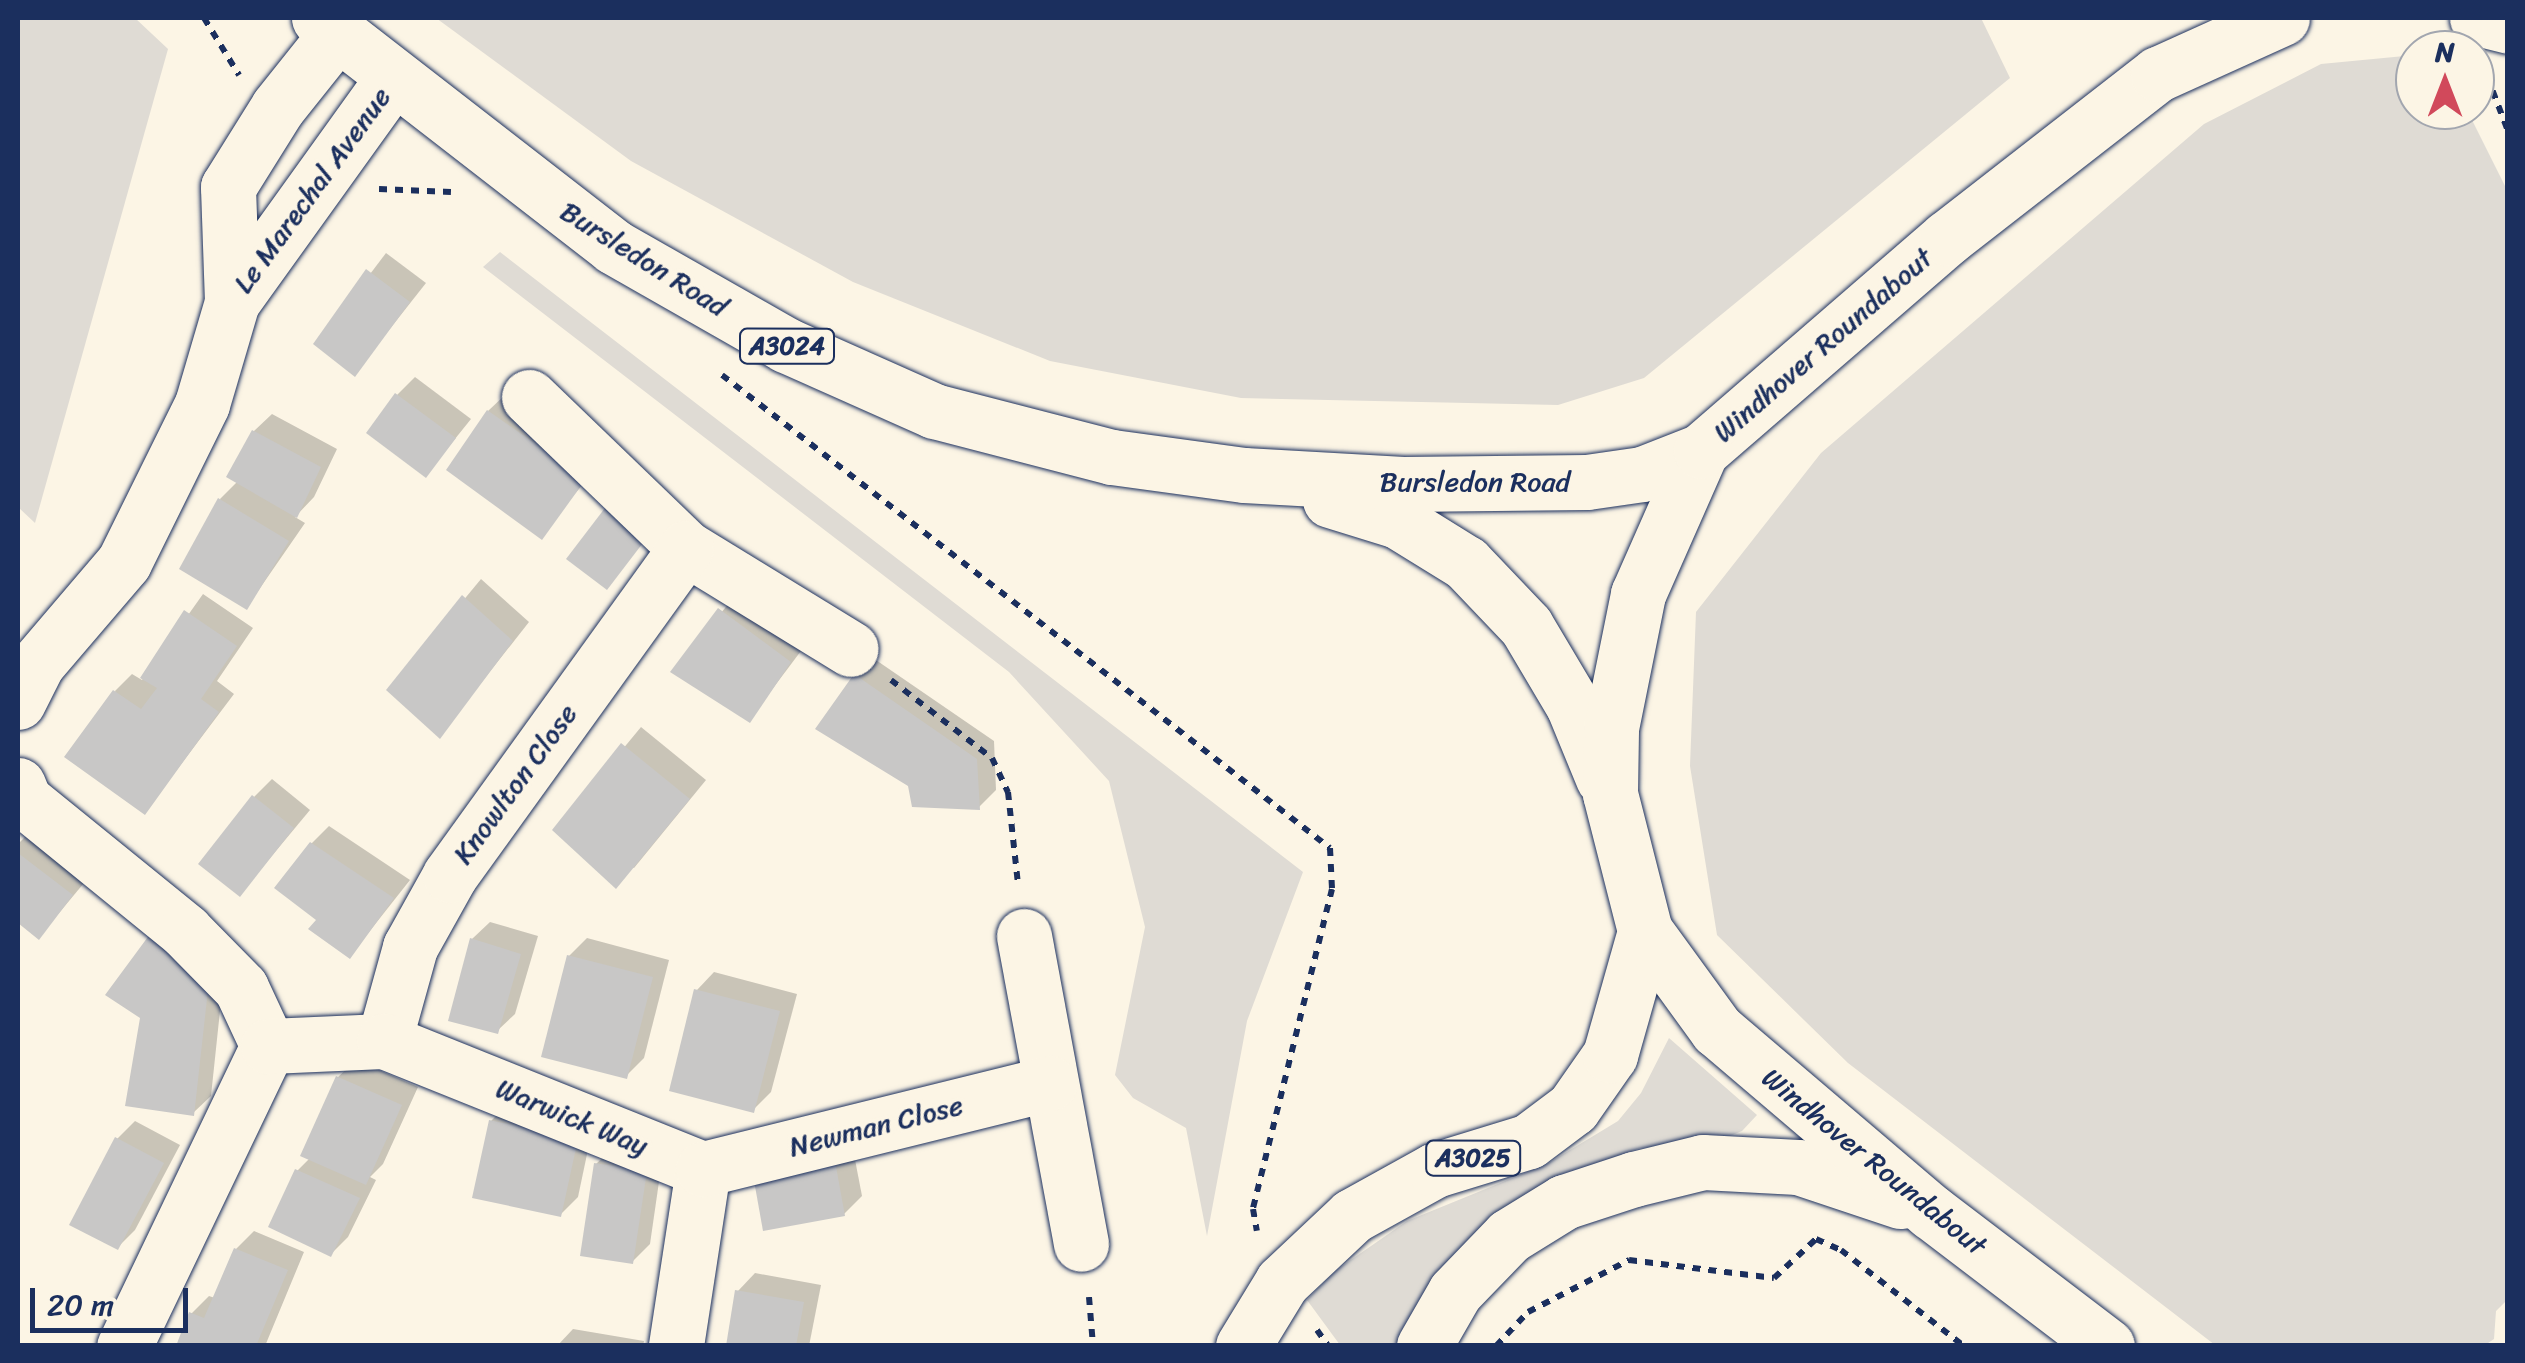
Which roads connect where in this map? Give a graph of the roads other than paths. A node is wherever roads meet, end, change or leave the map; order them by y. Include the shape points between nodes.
1 (2218, 18) edge
2 (2282, 18) edge
3 (328, 25) edge
4 (2158, 74) junction
5 (392, 79) junction
6 (232, 302) junction
7 (529, 397) dead end
8 (1702, 451) junction
9 (1244, 475) junction
10 (686, 548) junction
11 (850, 649) road end
12 (18, 702) edge
13 (18, 786) edge
14 (1610, 794) junction
15 (1644, 931) junction
16 (1024, 936) road end
17 (384, 1041) junction
18 (268, 1046) junction
19 (1050, 1083) junction
20 (703, 1169) junction
21 (1931, 1212) junction
22 (1084, 1262) road end
23 (124, 1346) edge
24 (676, 1346) edge
25 (1243, 1346) edge
26 (1424, 1346) edge
27 (2107, 1346) edge

1 - 4 main road
2 - 4 main road, Windhover Roundabout
3 - 5 main road, Bursledon Road / A3024
3 - 6 main road, Le Marechal Avenue via 228,186
4 - 8 main road, Windhover Roundabout via 1947,238
5 - 6 main road, Le Marechal Avenue
5 - 9 main road, Bursledon Road / A3024 via 614,247 786,345 934,411 1112,457
6 - 12 main road, Le Marechal Avenue via 202,404 124,562 36,664
7 - 10 main road
8 - 9 main road, Bursledon Road / A3024 via 1642,474 1587,482 1403,484
8 - 14 main road, Windhover Roundabout via 1638,594 1611,728
9 - 14 main road, Bursledon Road / A3024 via 1398,520 1466,563 1526,626 1573,704
10 - 11 main road
10 - 17 main road, Knowlton Close via 450,874 410,947
13 - 18 main road via 24,800 186,931 241,988
14 - 15 main road, Windhover Roundabout
15 - 21 main road, Windhover Roundabout via 1717,1030
15 - 25 main road, A3025 via 1610,1055 1573,1108 1529,1140 1435,1170 1352,1216 1282,1282
16 - 19 main road
17 - 18 main road, Warwick Way
17 - 20 main road, Warwick Way
18 - 23 main road
19 - 20 main road, Newman Close
19 - 22 main road
20 - 24 main road
21 - 26 main road via 1798,1167 1703,1162 1634,1179 1564,1202 1510,1236 1455,1292
21 - 27 main road, Windhover Roundabout

